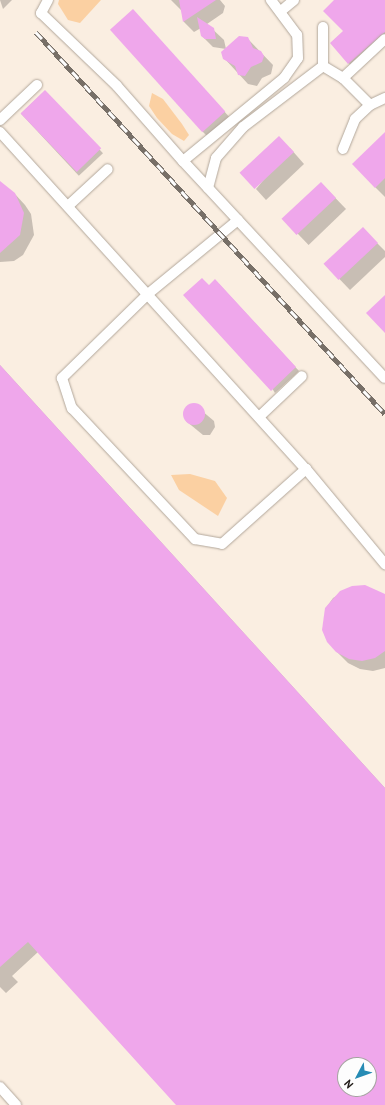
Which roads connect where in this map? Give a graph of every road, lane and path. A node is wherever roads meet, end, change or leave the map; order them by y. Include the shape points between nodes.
1 (48, 0) edge
2 (271, 0) edge
3 (294, 0) edge
4 (281, 11) junction
5 (323, 27) dead end
6 (385, 39) edge
7 (323, 66) junction
8 (343, 78) junction
9 (37, 85) dead end
10 (385, 98) edge
11 (370, 105) junction
12 (0, 120) edge
13 (0, 132) edge
14 (343, 149) dead end
15 (182, 161) junction
16 (108, 169) dead end
17 (208, 188) junction
18 (68, 206) junction
19 (238, 220) junction
20 (149, 293) junction
21 (302, 376) dead end
22 (385, 378) edge
23 (259, 417) junction
24 (306, 469) junction
25 (385, 564) edge
26 (0, 1087) edge
27 (16, 1105) edge

1 - 15 lane via 41,14 117,86
2 - 4 lane
3 - 4 lane
4 - 15 lane via 297,35 298,58 284,78
5 - 7 lane
6 - 8 lane
7 - 8 lane
7 - 17 lane via 243,127 216,158
8 - 11 lane
9 - 12 lane
10 - 11 lane
11 - 14 lane via 355,119
13 - 18 lane
15 - 17 lane
16 - 18 lane
17 - 19 lane
18 - 20 lane
19 - 20 lane
19 - 22 lane
20 - 23 lane
20 - 24 lane via 62,378 72,408 195,539 222,544
21 - 23 lane
23 - 24 lane
24 - 25 lane
26 - 27 lane

